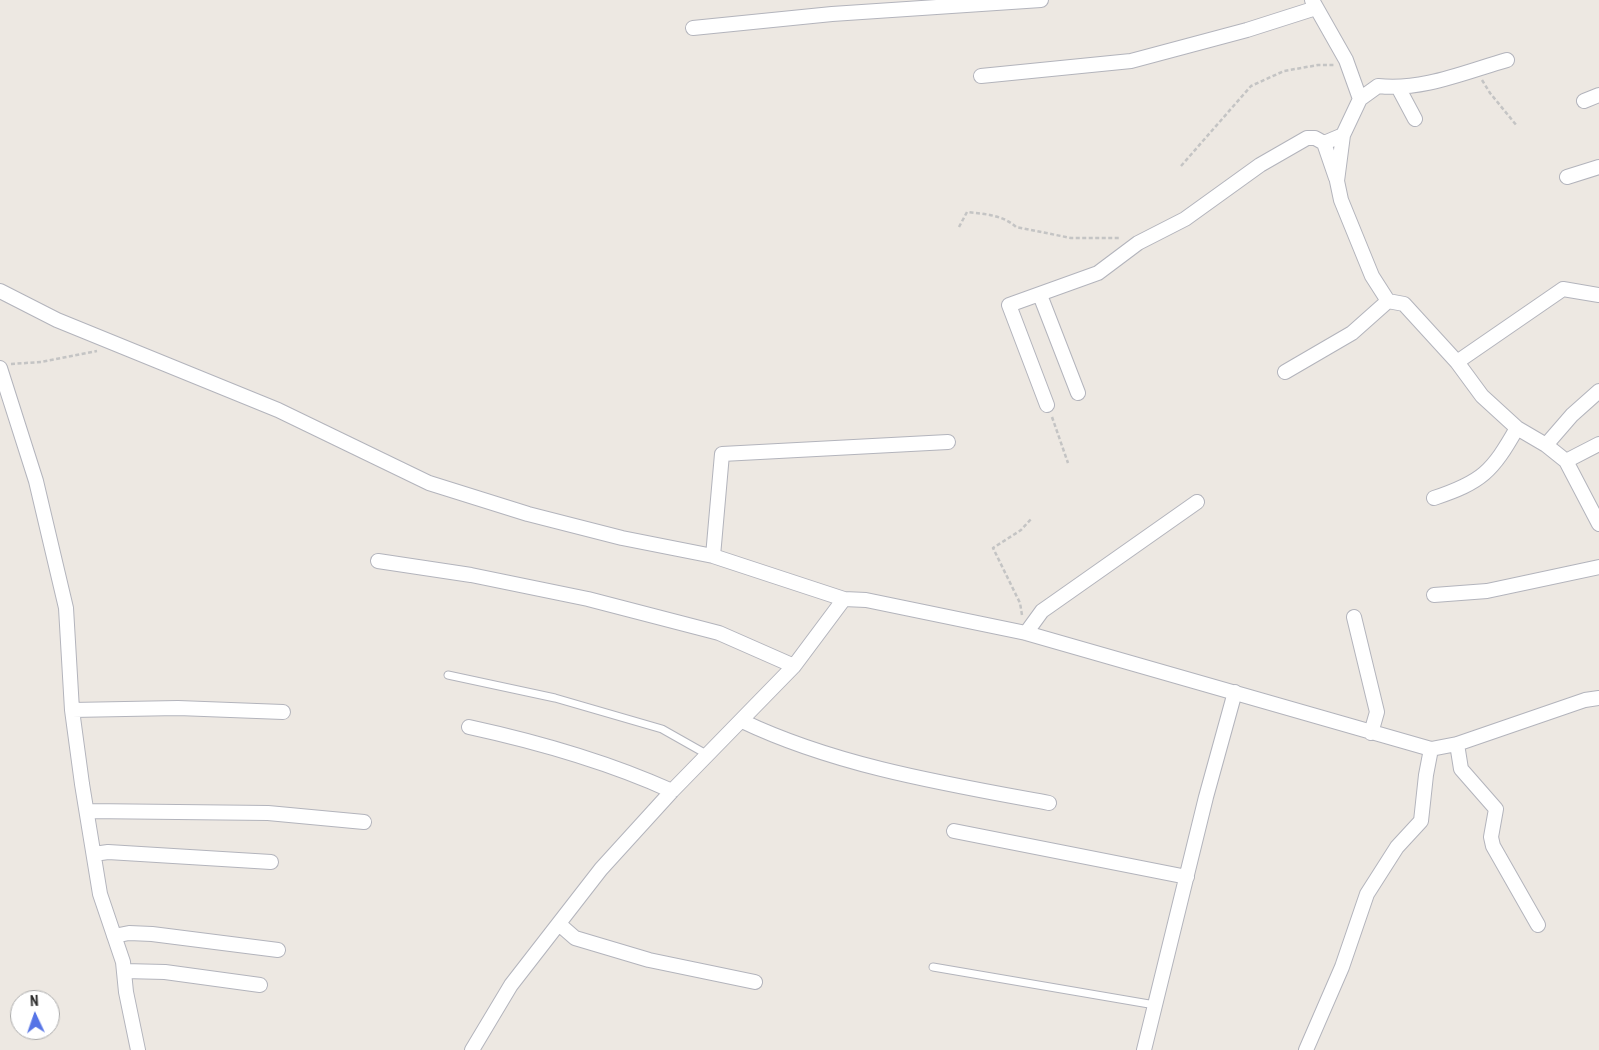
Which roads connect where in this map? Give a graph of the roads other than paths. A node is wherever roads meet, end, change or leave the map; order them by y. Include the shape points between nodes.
1 (1041, 0) edge
2 (1314, 4) edge
3 (832, 7) edge
4 (693, 28) dead end
5 (1507, 60) dead end
6 (981, 76) dead end
7 (1399, 88) junction
8 (1599, 95) edge
9 (1360, 99) junction
10 (1584, 101) dead end
11 (1415, 119) dead end
12 (1343, 135) junction
13 (1324, 143) junction
14 (1599, 167) edge
15 (1567, 177) dead end
16 (1337, 181) junction
17 (0, 291) edge
18 (1040, 295) junction
19 (1599, 295) edge
20 (1388, 302) junction
21 (1457, 362) junction
22 (3, 367) edge
23 (1285, 372) dead end
24 (1599, 391) edge
25 (1078, 393) dead end
26 (1047, 405) road end
27 (1517, 428) junction
28 (948, 442) dead end
29 (1599, 444) edge
30 (1546, 445) junction
31 (1566, 461) junction
32 (1434, 498) dead end
33 (1197, 502) dead end
34 (1599, 524) edge
35 (713, 556) junction
36 (378, 560) dead end
37 (1599, 567) edge
38 (1434, 595) dead end
39 (844, 599) junction
40 (1354, 617) dead end
41 (1026, 633) junction
42 (794, 666) junction
43 (448, 675) dead end
44 (1235, 692) junction
45 (1599, 698) edge
46 (72, 710) junction
47 (283, 712) dead end
48 (742, 721) junction
49 (469, 727) dead end
50 (1371, 733) junction
51 (1457, 744) junction
52 (1431, 749) junction
53 (708, 755) junction
54 (672, 791) junction
55 (1049, 803) dead end
56 (87, 811) junction
57 (364, 822) dead end
58 (954, 831) dead end
59 (94, 854) junction
60 (271, 862) dead end
61 (1187, 877) junction
62 (559, 924) junction
63 (1538, 925) dead end
64 (114, 936) junction
65 (278, 950) dead end
66 (933, 967) dead end
67 (124, 971) junction
68 (755, 982) dead end
69 (260, 985) dead end
70 (1154, 1005) junction
71 (138, 1050) edge
72 (472, 1050) edge
73 (1144, 1050) edge
74 (1306, 1050) edge

1 - 3 street
2 - 6 street via 1247,30 1131,61
2 - 9 street via 1346,60
3 - 4 street
5 - 7 street via 1415,87
7 - 9 street via 1378,86
7 - 11 street
8 - 10 street
9 - 12 street
12 - 13 street
12 - 16 street
13 - 16 street
13 - 18 street via 1307,138 1260,165 1185,219 1138,243 1098,274
14 - 15 street
16 - 20 street via 1341,200 1372,276
17 - 35 street via 57,320 278,410 429,483 546,519
18 - 25 street
18 - 26 street via 1009,305
19 - 21 street via 1563,288
20 - 21 street via 1404,304
20 - 23 street via 1352,333
21 - 27 street via 1482,396
22 - 46 street via 27,446 66,608
24 - 30 street
27 - 30 street
27 - 32 street via 1492,468 1481,478 1466,488
28 - 35 street via 722,454
29 - 31 street
30 - 31 street
31 - 34 street
33 - 41 street via 1042,611
35 - 39 street
36 - 42 street via 588,598 719,633
37 - 38 street via 1487,591
39 - 41 street via 866,600
39 - 42 street
40 - 50 street via 1378,712
41 - 44 street
42 - 48 street
43 - 53 lane via 555,698 662,729
44 - 50 street
44 - 61 street
45 - 51 street
46 - 47 street via 178,708
46 - 56 street
48 - 53 street
48 - 55 street via 782,740 825,754 963,787
49 - 54 street via 627,770
50 - 52 street
51 - 52 street
51 - 63 street via 1461,769 1496,809 1493,846
52 - 74 street via 1421,821 1397,847 1368,894 1342,967
53 - 54 street
54 - 62 street via 601,869
56 - 57 street via 268,813
56 - 59 street
58 - 61 street
59 - 60 street via 108,852
59 - 64 street via 100,894
61 - 70 street
62 - 68 street via 575,938 649,960
62 - 72 street via 511,984
64 - 65 street via 152,934
64 - 67 street
66 - 70 lane
67 - 69 street via 165,972
67 - 71 street
70 - 73 street

